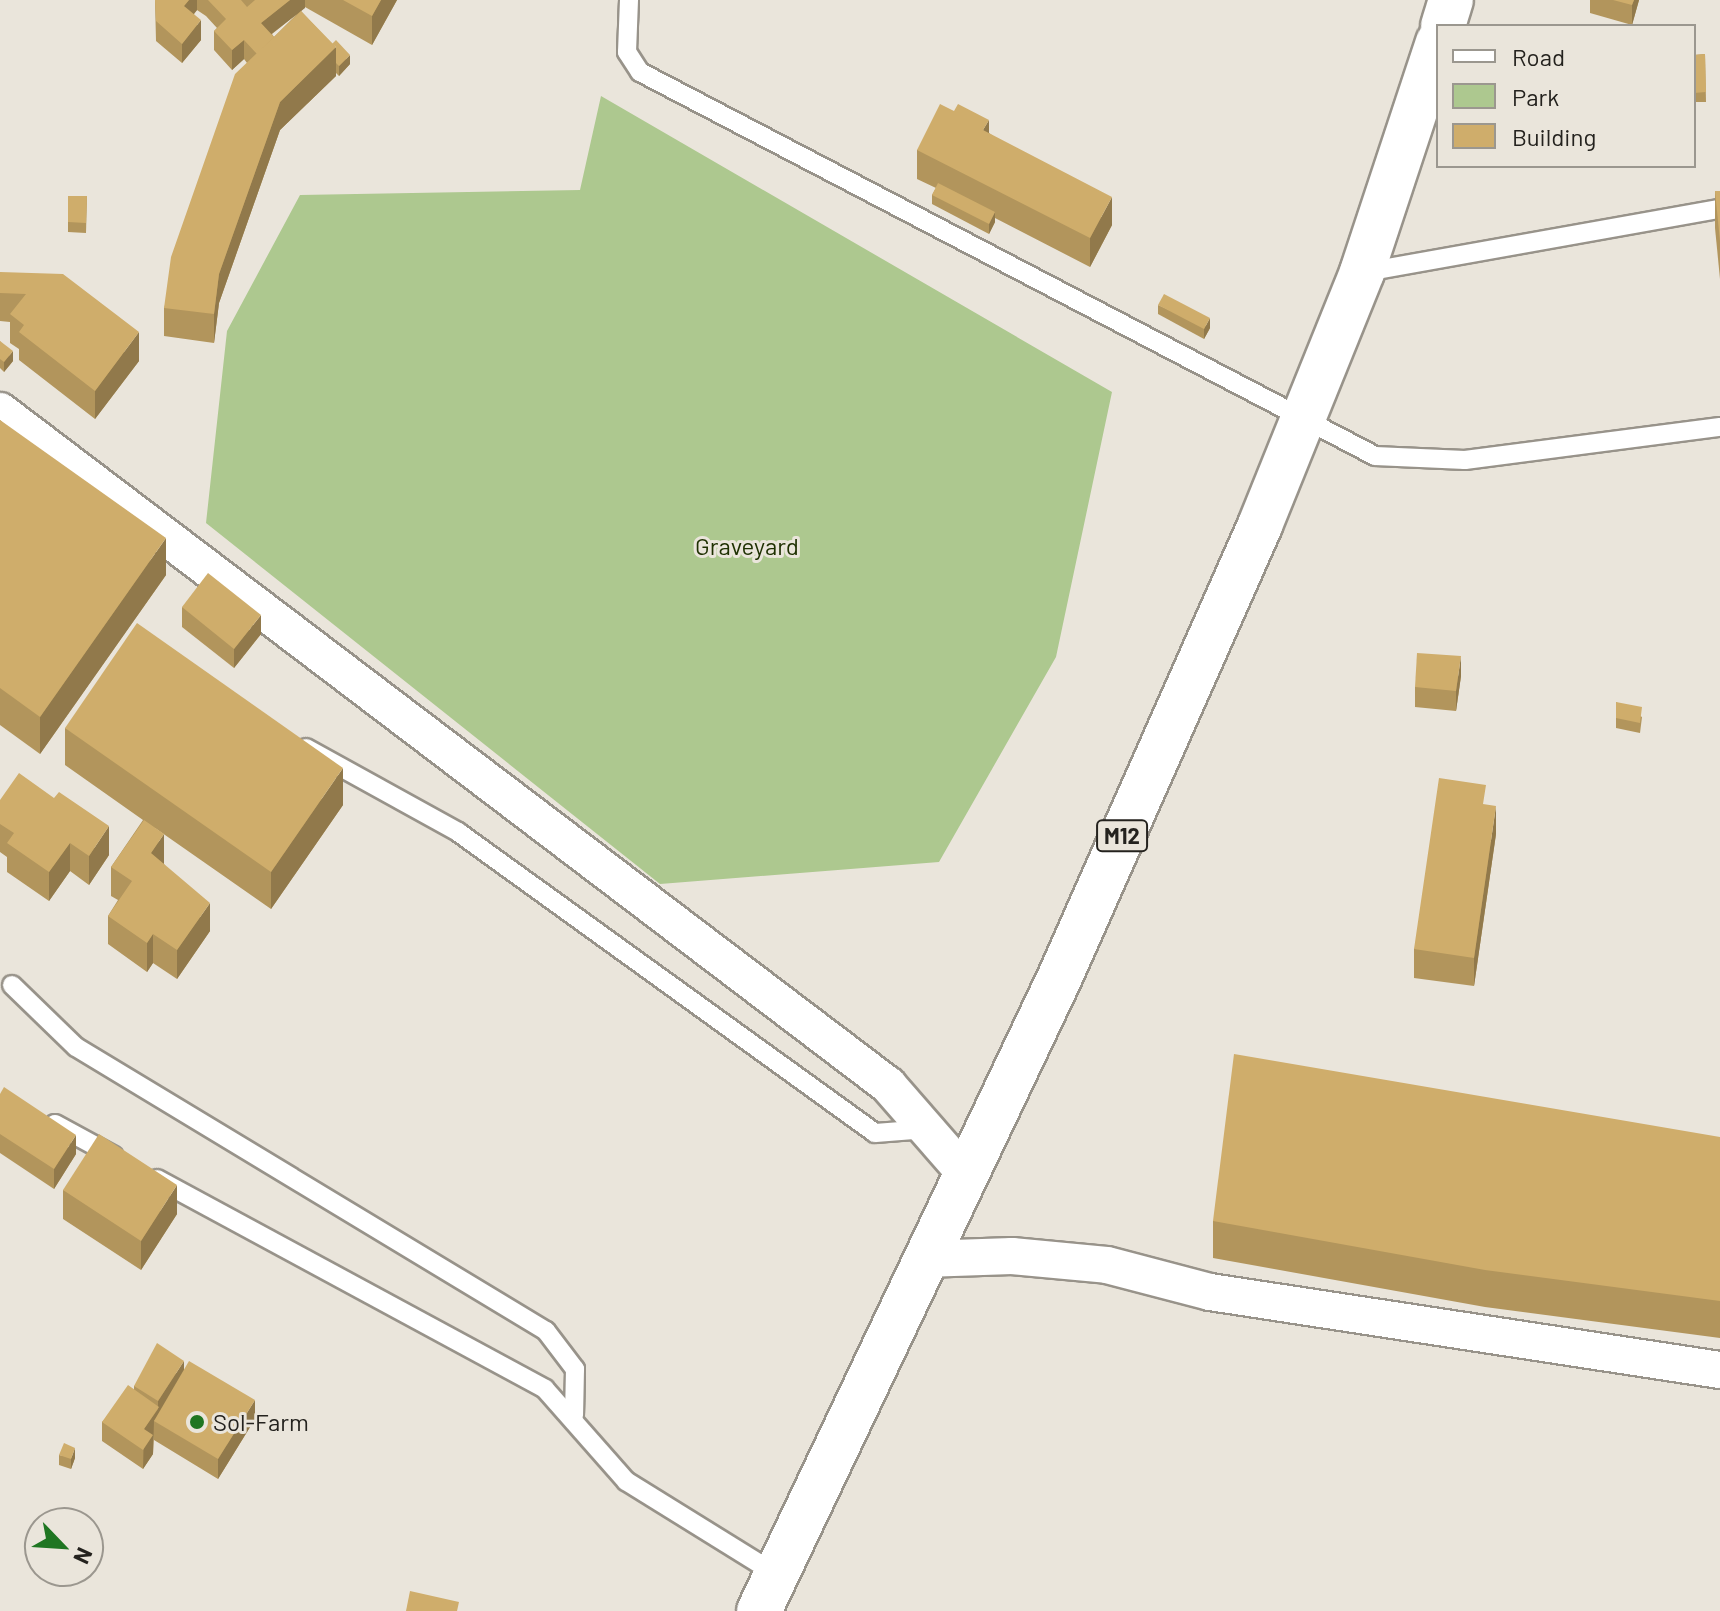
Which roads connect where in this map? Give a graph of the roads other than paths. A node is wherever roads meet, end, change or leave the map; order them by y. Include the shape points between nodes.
1 (629, 0) edge
2 (1451, 0) edge
3 (1444, 24) edge
4 (1436, 48) edge
5 (1720, 209) edge
6 (1362, 272) junction
7 (0, 411) edge
8 (1302, 424) junction
9 (1720, 427) edge
10 (284, 739) edge
11 (12, 985) dead end
12 (39, 1115) edge
13 (927, 1129) junction
14 (964, 1172) junction
15 (924, 1259) junction
16 (1720, 1370) edge
17 (574, 1415) junction
18 (768, 1592) edge

1 - 8 lane via 627,52 640,72 1162,341
2 - 3 highway
4 - 6 highway, M12
5 - 6 lane
6 - 8 highway, M12
7 - 13 street via 628,881 888,1085
8 - 9 lane via 1375,456 1465,460
8 - 14 highway, M12 via 1059,979
10 - 13 lane via 336,759 458,832 688,1006 875,1133
11 - 17 lane via 76,1047 546,1331 575,1369
12 - 17 lane via 545,1389
13 - 14 street
14 - 15 highway, M12
15 - 16 street via 1012,1256 1107,1265 1210,1292
15 - 18 highway, M12
17 - 18 lane via 591,1447 626,1481

